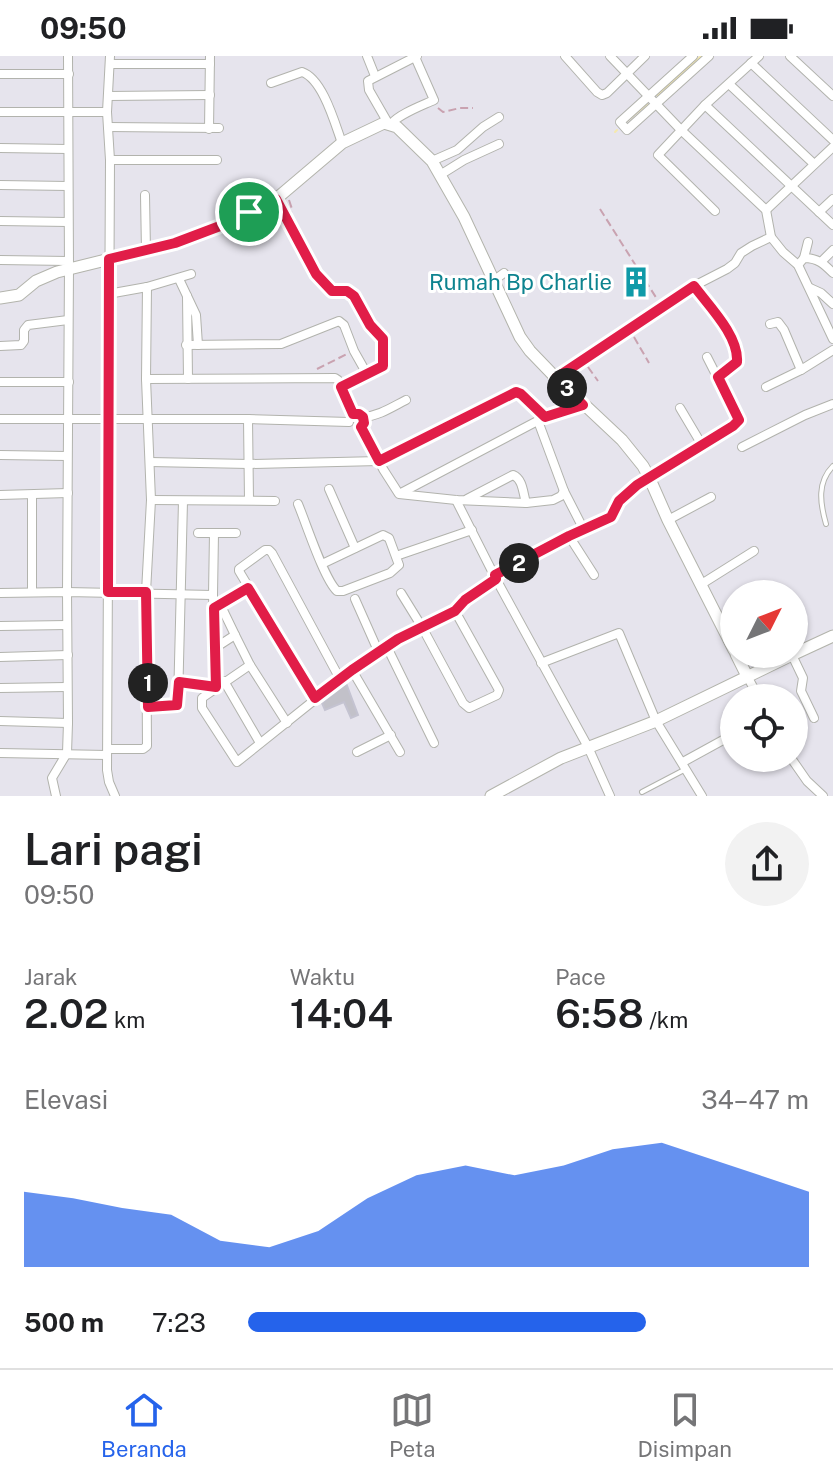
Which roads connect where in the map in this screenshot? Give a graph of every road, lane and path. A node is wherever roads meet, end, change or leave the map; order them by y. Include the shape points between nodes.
1 (68, 56) edge
2 (367, 56) edge
3 (565, 56) edge
4 (610, 56) edge
5 (645, 56) edge
6 (693, 56) edge
7 (709, 56) edge
8 (759, 56) edge
9 (790, 56) edge
10 (412, 57) edge
11 (110, 60) edge
12 (210, 60) edge
13 (751, 63) junction
14 (626, 73) junction
15 (0, 74) edge
16 (69, 74) junction
17 (375, 76) junction
18 (271, 83) dead end
19 (729, 84) junction
20 (210, 95) junction
21 (108, 96) junction
22 (648, 96) junction
23 (833, 96) edge
24 (434, 100) junction
25 (656, 104) junction
26 (705, 105) junction
27 (473, 108) dead end
28 (70, 111) junction
29 (0, 112) edge
30 (107, 112) junction
31 (499, 117) dead end
32 (389, 123) junction
33 (108, 127) junction
34 (681, 130) junction
35 (833, 140) edge
36 (342, 143) junction
37 (499, 144) dead end
38 (833, 147) edge
39 (0, 148) edge
40 (68, 149) junction
41 (110, 160) junction
42 (217, 160) dead end
43 (432, 161) junction
44 (814, 164) junction
45 (440, 175) junction
46 (0, 185) edge
47 (791, 185) junction
48 (68, 186) junction
49 (145, 195) dead end
50 (280, 196) junction
51 (833, 199) edge
52 (600, 209) dead end
53 (766, 210) junction
54 (715, 211) dead end
55 (819, 212) junction
56 (0, 221) edge
57 (288, 221) junction
58 (68, 222) junction
59 (833, 225) edge
60 (771, 237) junction
61 (808, 242) dead end
62 (833, 250) edge
63 (146, 251) junction
64 (109, 259) junction
65 (0, 260) edge
66 (801, 262) junction
67 (821, 262) junction
68 (69, 264) junction
69 (504, 273) dead end
70 (833, 273) edge
71 (191, 274) dead end
72 (179, 279) junction
73 (493, 281) junction
74 (694, 286) junction
75 (147, 287) junction
76 (809, 288) junction
77 (108, 294) junction
78 (187, 296) junction
79 (0, 298) edge
80 (833, 304) edge
81 (662, 307) junction
82 (68, 320) junction
83 (770, 324) dead end
84 (629, 329) junction
85 (833, 339) edge
86 (186, 345) junction
87 (198, 345) junction
88 (0, 346) edge
89 (833, 350) edge
90 (354, 351) junction
91 (707, 357) dead end
92 (583, 360) junction
93 (649, 363) dead end
94 (801, 370) junction
95 (367, 374) junction
96 (718, 377) junction
97 (298, 378) junction
98 (556, 378) junction
99 (146, 379) junction
100 (188, 379) junction
101 (598, 381) dead end
102 (0, 382) edge
103 (69, 382) junction
104 (341, 387) junction
105 (766, 387) dead end
106 (406, 400) dead end
107 (833, 404) edge
108 (583, 405) junction
109 (680, 408) dead end
110 (351, 418) junction
111 (0, 419) edge
112 (109, 419) junction
113 (148, 419) junction
114 (248, 419) junction
115 (542, 419) junction
116 (68, 420) junction
117 (362, 422) junction
118 (702, 445) junction
119 (742, 447) dead end
120 (0, 455) edge
121 (67, 456) junction
122 (379, 461) junction
123 (150, 462) junction
124 (249, 464) junction
125 (833, 466) edge
126 (650, 478) junction
127 (329, 489) dead end
128 (564, 491) junction
129 (68, 493) junction
130 (399, 494) junction
131 (0, 495) edge
132 (32, 495) junction
133 (711, 497) dead end
134 (151, 500) junction
135 (249, 500) junction
136 (461, 500) junction
137 (183, 501) junction
138 (275, 501) dead end
139 (526, 503) junction
140 (298, 504) dead end
141 (668, 520) junction
142 (826, 524) dead end
143 (472, 530) junction
144 (584, 530) junction
145 (198, 533) dead end
146 (214, 533) junction
147 (236, 533) dead end
148 (569, 536) junction
149 (355, 548) junction
150 (754, 551) dead end
151 (396, 556) junction
152 (322, 564) junction
153 (594, 575) dead end
154 (495, 577) junction
155 (700, 585) junction
156 (248, 588) junction
157 (32, 592) junction
158 (67, 592) junction
159 (108, 592) junction
160 (146, 592) junction
161 (0, 593) edge
162 (180, 593) junction
163 (401, 593) dead end
164 (213, 595) junction
165 (355, 599) dead end
166 (217, 607) junction
167 (455, 611) junction
168 (720, 623) edge
169 (67, 625) junction
170 (0, 626) edge
171 (422, 627) junction
172 (235, 635) junction
173 (833, 636) edge
174 (808, 647) edge
175 (215, 648) junction
176 (383, 650) junction
177 (68, 655) junction
178 (0, 657) edge
179 (541, 663) junction
180 (250, 665) junction
181 (743, 668) edge
182 (764, 668) edge
183 (799, 668) edge
184 (352, 670) junction
185 (747, 676) junction
186 (340, 679) junction
187 (224, 681) junction
188 (179, 682) junction
189 (751, 684) edge
190 (67, 687) junction
191 (216, 687) junction
192 (0, 688) edge
193 (315, 698) junction
194 (148, 707) junction
195 (814, 718) dead end
196 (0, 721) edge
197 (656, 721) junction
198 (68, 723) junction
199 (287, 723) junction
200 (391, 735) junction
201 (260, 743) junction
202 (434, 743) dead end
203 (720, 743) edge
204 (588, 747) junction
205 (107, 752) junction
206 (357, 752) dead end
207 (400, 752) dead end
208 (0, 753) edge
209 (67, 753) junction
210 (685, 765) junction
211 (801, 772) edge
212 (642, 792) dead end
213 (498, 794) edge
214 (56, 796) edge
215 (115, 796) edge
216 (610, 796) edge
217 (702, 796) edge
218 (823, 796) edge

1 - 16 street
2 - 17 street
3 - 14 street via 601,95
4 - 14 street
5 - 14 street
6 - 22 street
7 - 25 street
8 - 13 street
9 - 23 street
10 - 17 street
10 - 24 street
11 - 12 street
11 - 21 street
12 - 20 street
13 - 19 street
13 - 35 street
14 - 22 street
15 - 16 street
16 - 28 street
17 - 32 street via 368,85
18 - 36 street via 302,72 309,75 322,92
19 - 26 street
19 - 44 street
20 - 21 street
20 - 33 street via 214,128
21 - 30 street
22 - 25 street
22 - 25 street via 620,123 627,130
24 - 27 path via 443,112
24 - 32 street
25 - 34 street
26 - 34 street
26 - 47 street
28 - 29 street
28 - 30 street
28 - 40 street
30 - 33 street
31 - 43 street via 457,150
32 - 36 street
32 - 43 street
33 - 41 street
34 - 53 street
34 - 54 street via 659,157
36 - 50 street
37 - 45 street
38 - 44 street
39 - 40 street
40 - 48 street
41 - 42 street
41 - 64 street
43 - 45 street
44 - 47 street
45 - 73 street
46 - 48 street
47 - 53 street
47 - 55 street
48 - 58 street
49 - 63 street
50 - 57 path
50 - 57 path via 292,209
50 - 63 street via 220,226
51 - 55 street
52 - 81 path
53 - 60 street
55 - 59 street
56 - 58 street
57 - 95 path via 316,274 332,291 354,296 383,339 384,365
58 - 68 street
60 - 66 street
60 - 74 street
61 - 66 street
62 - 67 street
63 - 64 street
64 - 68 street
64 - 77 street
65 - 68 street
66 - 67 street
66 - 76 street
67 - 70 street
68 - 79 street via 19,295
68 - 82 street
69 - 73 street
71 - 72 street
72 - 75 street
72 - 78 street
73 - 98 street via 520,337
74 - 81 street
74 - 96 street via 737,351 737,362
75 - 77 street
75 - 99 street
76 - 80 street
76 - 85 street
77 - 112 street
78 - 86 street
78 - 87 street via 196,315
81 - 84 street
82 - 88 street via 28,325 21,345
82 - 103 street
83 - 94 street via 778,322 784,330
84 - 92 street
84 - 93 path
86 - 87 street
86 - 100 street
87 - 90 street via 281,344 339,321
89 - 94 street
90 - 95 street
90 - 97 path
91 - 96 street
92 - 98 street
92 - 101 path
94 - 105 street
95 - 104 street
96 - 118 street via 739,420
97 - 100 street
97 - 104 street via 335,378
98 - 108 street
99 - 100 street
99 - 113 street
102 - 103 street
103 - 116 street
104 - 110 street
106 - 117 street
107 - 119 street
108 - 115 street
108 - 126 street via 629,448
109 - 118 street
110 - 114 street
110 - 117 street via 359,414
110 - 117 street via 354,428
111 - 116 street
112 - 113 street
112 - 116 street
112 - 159 street
113 - 114 street
113 - 123 street
114 - 124 street
115 - 122 street via 516,392
115 - 128 street
115 - 130 street
116 - 121 street
117 - 122 street
118 - 126 street
120 - 121 street
121 - 129 street
122 - 124 street
122 - 130 street
123 - 124 street
123 - 134 street
124 - 135 street
125 - 142 lane via 822,485
126 - 141 street
126 - 144 street via 627,493 611,517
127 - 149 street
128 - 139 street via 553,500
128 - 144 street
129 - 132 street
129 - 158 street
130 - 136 street
131 - 132 street
132 - 157 street
133 - 141 street
134 - 137 street
134 - 160 street
135 - 137 street
135 - 138 street
136 - 139 street
136 - 139 street via 513,475
136 - 143 street
137 - 162 street
140 - 152 street
141 - 155 street
143 - 151 street
143 - 154 street
144 - 148 street
145 - 146 street
146 - 147 street
146 - 164 street
148 - 153 street
148 - 154 street
149 - 151 street via 383,535
149 - 152 street
150 - 155 street
151 - 152 street via 399,565 390,573 343,591 332,586
154 - 167 street
154 - 179 street
155 - 168 street
156 - 166 street
156 - 186 street via 238,570 269,550
156 - 193 street
157 - 158 street
157 - 161 street
158 - 159 street
158 - 169 street
159 - 160 street
159 - 205 street
160 - 162 street
160 - 194 street
162 - 164 street
162 - 188 street
163 - 171 street
164 - 166 street
165 - 176 street
166 - 172 street
166 - 175 street
167 - 171 street
167 - 171 street via 499,690 497,695 465,706
169 - 170 street
169 - 177 street
171 - 176 street
172 - 175 street
172 - 180 street
173 - 174 street
175 - 191 street
176 - 184 street
176 - 202 street
177 - 178 street
177 - 190 street
179 - 197 street via 619,633
179 - 204 street
180 - 187 street
180 - 199 street
181 - 185 street
182 - 185 street
183 - 195 street via 801,691
184 - 186 street
184 - 200 street
185 - 189 street
185 - 197 street
186 - 193 street
187 - 191 street
187 - 201 street
188 - 191 street
188 - 194 street via 177,705
190 - 192 street
190 - 198 street
191 - 201 street via 201,705 234,760 240,761
193 - 199 street
194 - 205 street via 146,748
196 - 198 street
197 - 204 street
197 - 210 street
198 - 209 street
199 - 201 street
200 - 206 street
200 - 207 street
203 - 210 street
204 - 213 street
204 - 216 street
205 - 209 street
205 - 215 street
208 - 209 street
209 - 214 street via 53,774
210 - 212 lane
210 - 217 street
211 - 218 street

